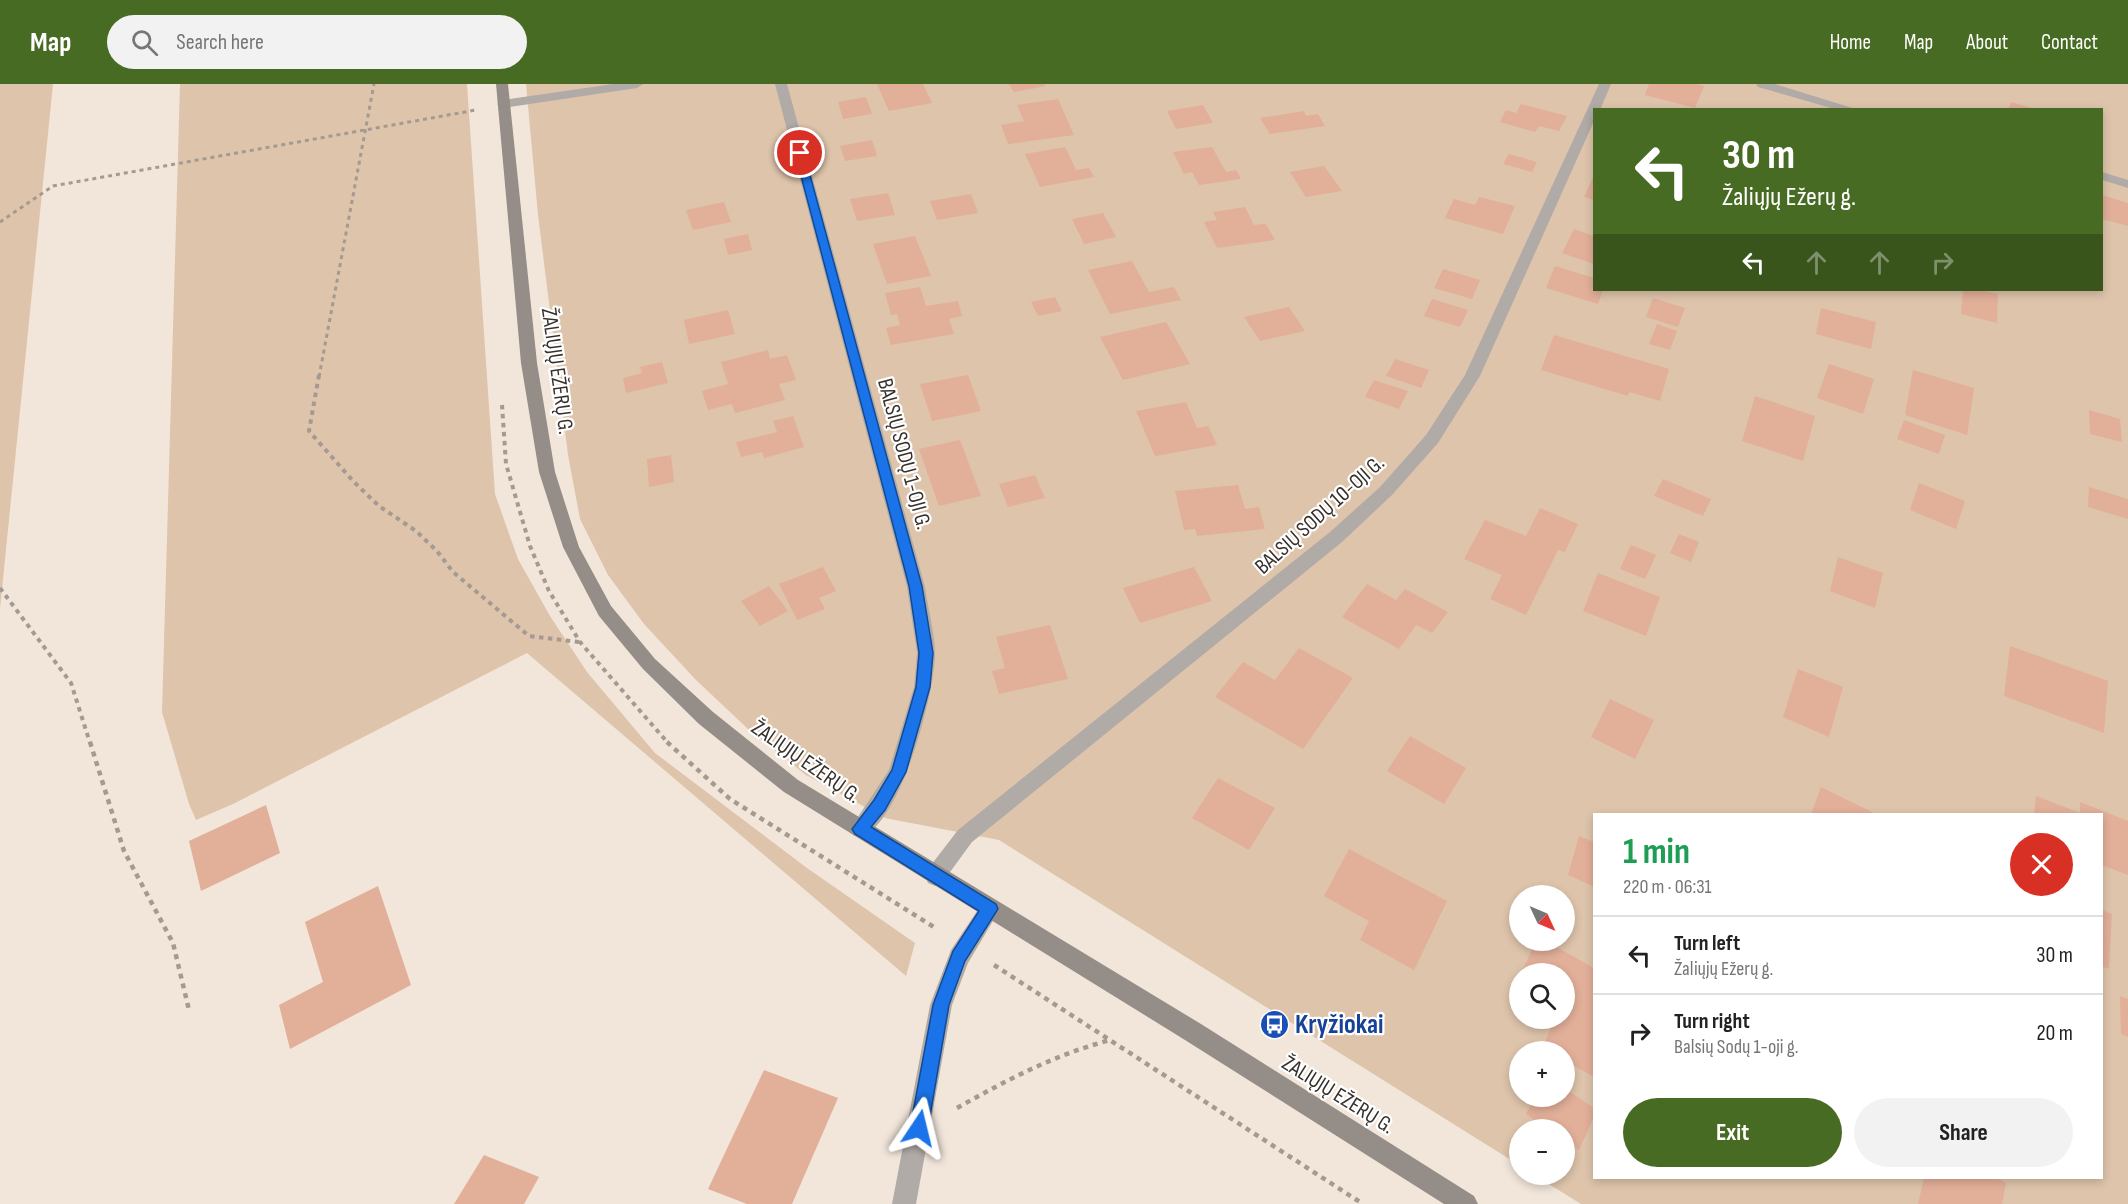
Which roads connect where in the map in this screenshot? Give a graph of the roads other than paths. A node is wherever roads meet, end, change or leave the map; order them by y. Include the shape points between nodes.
1 (502, 84) edge
2 (637, 84) edge
3 (781, 84) edge
4 (1605, 84) edge
5 (1762, 84) edge
6 (503, 104) junction
7 (1594, 108) edge
8 (1846, 108) edge
9 (1593, 111) edge
10 (2103, 177) edge
11 (2128, 184) edge
12 (860, 829) junction
13 (935, 876) junction
14 (990, 909) junction
15 (904, 1204) edge
16 (1466, 1204) edge

1 - 6 main road, ŽALIŲJŲ EŽERŲ G.
2 - 6 street
3 - 12 street, BALSIŲ SODŲ 1-OJI G. via 916,586 926,653 923,687 898,772
4 - 7 street, BALSIŲ SODŲ 10-OJI G.
5 - 8 street
6 - 12 main road, ŽALIŲJŲ EŽERŲ G. via 529,363 547,472 571,547 605,611 649,664 706,718 791,786
9 - 13 street, BALSIŲ SODŲ 10-OJI G. via 1473,376 1432,439 1386,492 1336,537 965,836
10 - 11 street
12 - 13 main road, ŽALIŲJŲ EŽERŲ G.
13 - 14 main road, ŽALIŲJŲ EŽERŲ G.
14 - 15 street via 959,957 941,1005
14 - 16 main road, ŽALIŲJŲ EŽERŲ G.

